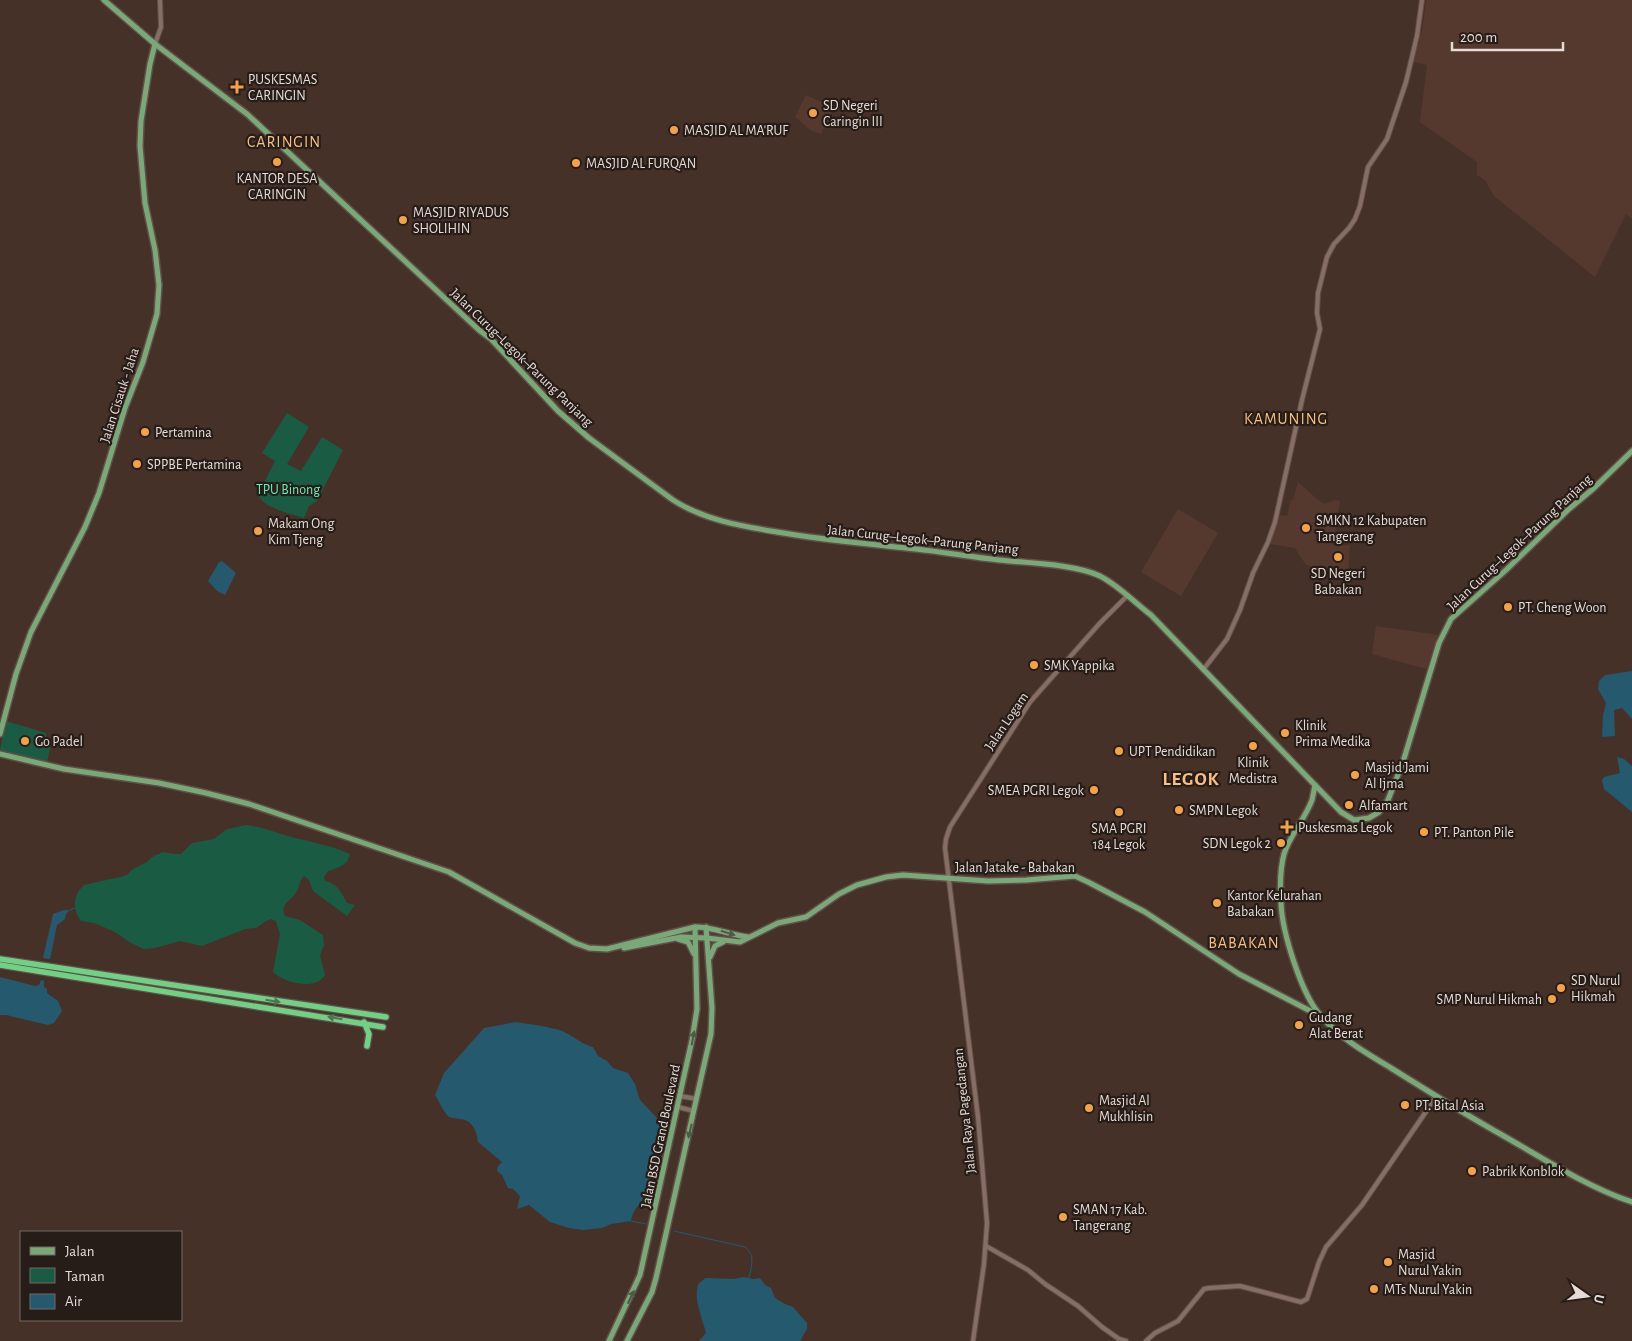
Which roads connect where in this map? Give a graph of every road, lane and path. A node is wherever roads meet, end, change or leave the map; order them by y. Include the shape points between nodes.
1 (104, 0) edge
2 (160, 0) edge
3 (1422, 0) edge
4 (155, 44) junction
5 (1632, 451) edge
6 (1127, 596) junction
7 (1203, 670) junction
8 (0, 734) edge
9 (0, 754) edge
10 (1315, 785) junction
11 (1321, 792) junction
12 (1312, 800) junction
13 (949, 879) junction
14 (695, 927) junction
15 (706, 927) junction
16 (748, 937) junction
17 (675, 938) junction
18 (696, 938) junction
19 (706, 938) junction
20 (728, 942) junction
21 (612, 948) junction
22 (0, 959) edge
23 (696, 960) junction
24 (708, 962) junction
25 (0, 965) edge
26 (1320, 1016) junction
27 (386, 1017) dead end
28 (364, 1022) junction
29 (383, 1026) dead end
30 (367, 1046) dead end
31 (680, 1096) junction
32 (1436, 1097) junction
33 (696, 1099) junction
34 (678, 1107) junction
35 (694, 1111) junction
36 (1632, 1202) edge
37 (986, 1246) junction
38 (609, 1341) edge
39 (627, 1341) edge
40 (973, 1341) edge
41 (1126, 1341) edge
42 (1146, 1341) edge

1 - 4 main road, Jalan Curug–Legok–Parung Panjang
2 - 4 street via 161,27
3 - 7 street via 1406,82 1387,139 1368,167 1355,218 1327,257 1318,293 1320,329 1275,522 1235,621
4 - 6 main road, Jalan Curug–Legok–Parung Panjang via 247,114 491,339 570,421 641,478 687,509 703,516 805,537 1020,560 1074,569 1100,576
4 - 8 main road, Jalan Cisauk - Jaha via 140,121 140,146 145,203 158,278 157,314 99,493 32,632 16,674
5 - 11 main road, Jalan Curug–Legok–Parung Panjang via 1451,620 1439,642 1391,796 1379,812 1369,818 1354,820
6 - 7 main road, Jalan Curug–Legok–Parung Panjang via 1151,615
6 - 13 street, Jalan Logam via 1030,702 950,827 945,848
7 - 10 main road, Jalan Curug–Legok–Parung Panjang
9 - 21 main road via 64,769 159,783 249,804 449,872 575,943 599,950
10 - 11 main road, Jalan Curug–Legok–Parung Panjang
10 - 12 main road
11 - 12 main road
12 - 26 main road via 1284,854 1281,905 1295,963 1305,991
13 - 16 main road, Jalan Jatake - Babakan via 903,875 863,882 806,917 778,923
13 - 26 main road, Jalan Jatake - Babakan via 1081,878 1152,916 1247,978
13 - 37 street, Jalan Raya Pagedangan via 978,1117
14 - 15 main road
14 - 18 main road, Jalan BSD Grand Boulevard
14 - 21 main road
15 -> 16 main road
15 - 19 main road, Jalan BSD Grand Boulevard
16 - 20 main road, Jalan Jatake - Babakan via 740,942
17 - 18 main road
17 - 21 main road via 630,948
17 - 23 main road via 691,945
18 - 19 main road
18 - 23 main road, Jalan BSD Grand Boulevard
19 - 20 main road
19 - 24 main road, Jalan BSD Grand Boulevard
20 - 24 main road via 715,946
22 -> 27 highway
31 -> 23 main road, Jalan BSD Grand Boulevard via 697,1009
24 - 33 main road, Jalan BSD Grand Boulevard via 712,1008 710,1034
28 -> 25 highway
26 - 32 main road via 1350,1042
28 - 29 highway
28 - 30 highway via 369,1034
31 - 33 street
31 - 34 main road, Jalan BSD Grand Boulevard
32 - 36 main road via 1588,1184
32 - 42 street via 1358,1210 1326,1247 1307,1299 1297,1302 1240,1286 1204,1289 1178,1322
33 - 35 main road, Jalan BSD Grand Boulevard
34 - 35 street
38 -> 34 main road, Jalan BSD Grand Boulevard via 637,1285
35 -> 39 main road, Jalan BSD Grand Boulevard via 652,1292
37 - 40 street, Jalan Raya Pagedangan
37 - 41 street via 1028,1270 1102,1327

